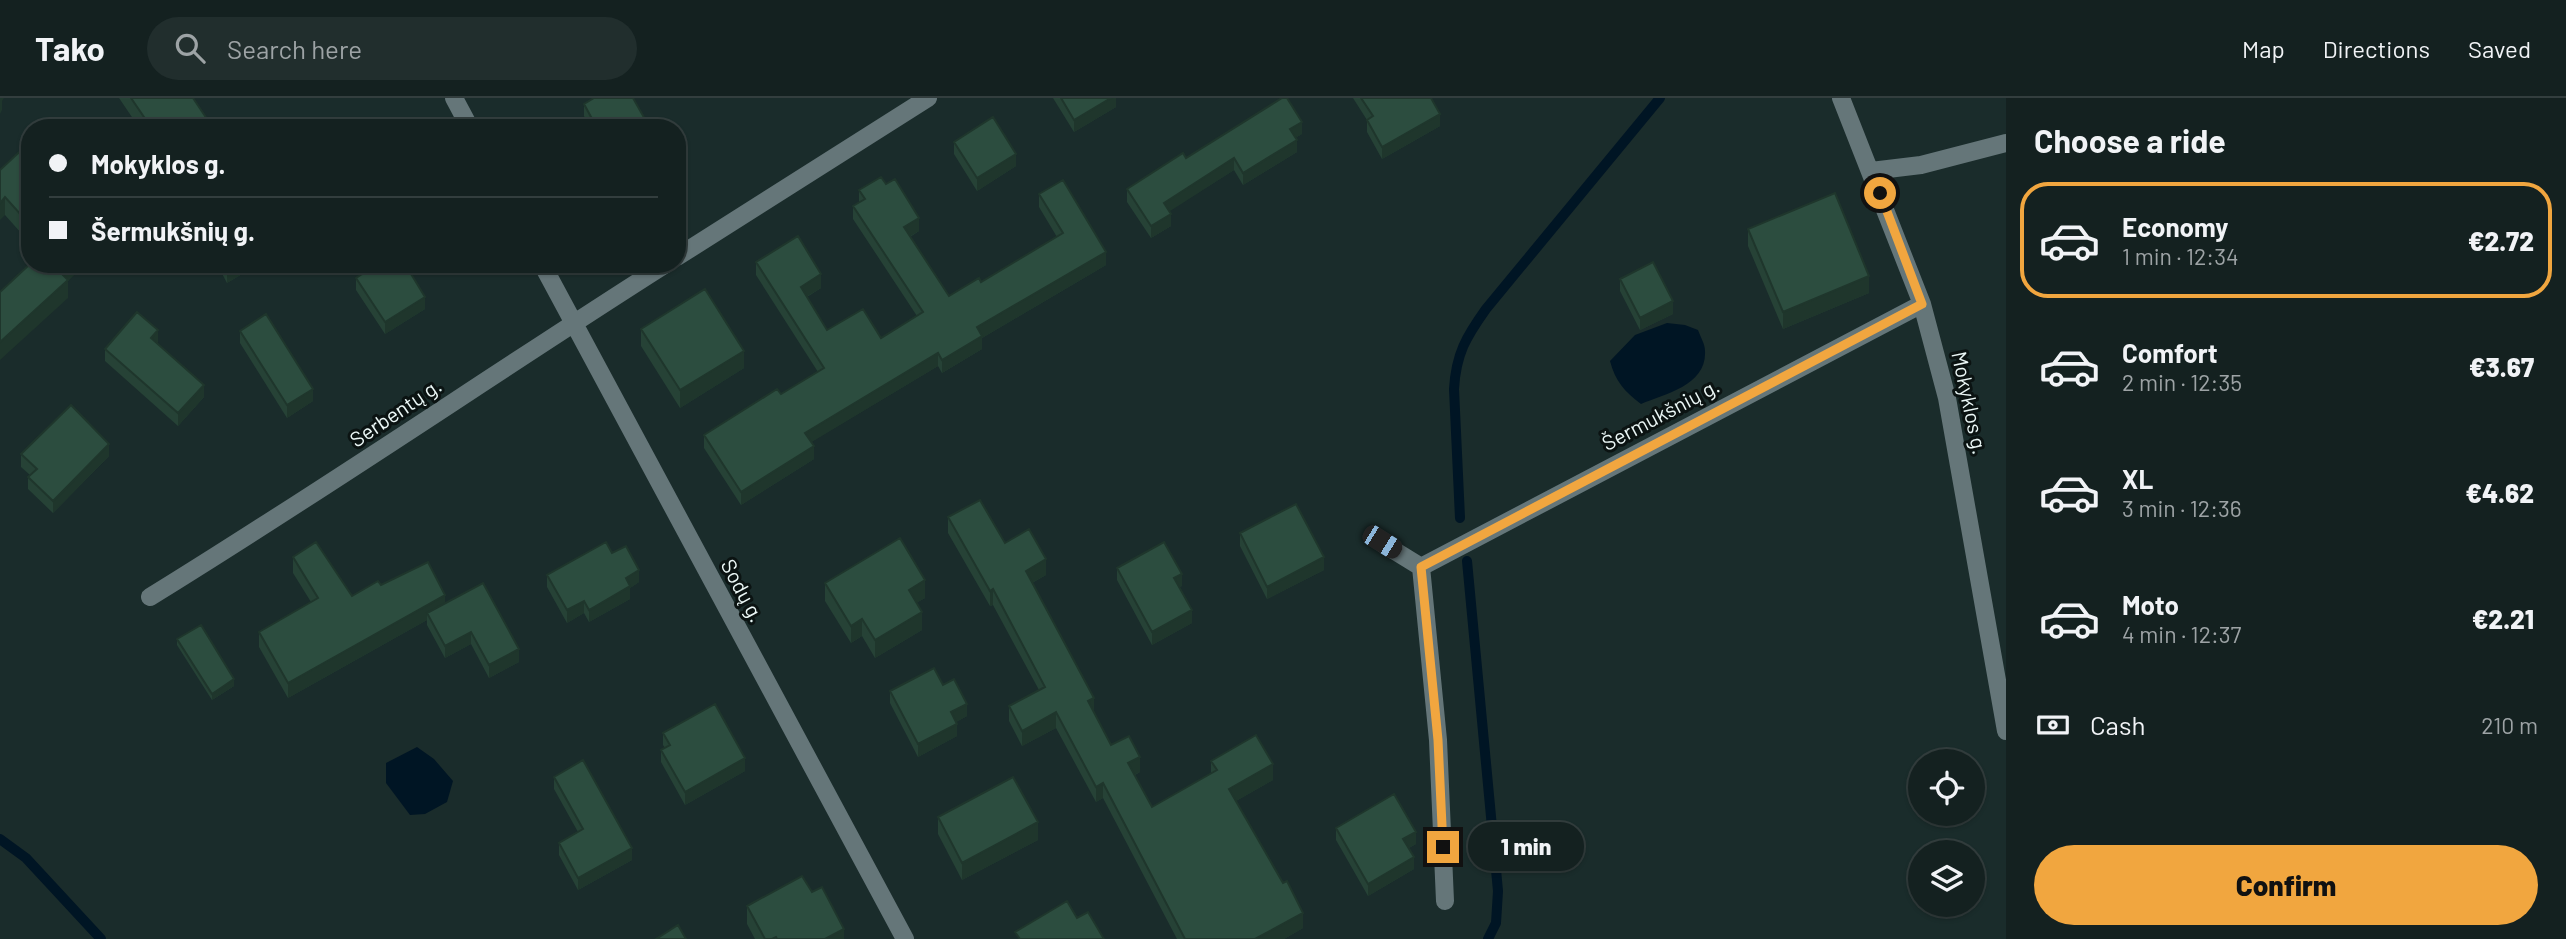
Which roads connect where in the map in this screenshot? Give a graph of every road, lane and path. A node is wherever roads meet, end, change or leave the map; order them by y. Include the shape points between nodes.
1 (454, 98) edge
2 (928, 98) edge
3 (1841, 98) edge
4 (465, 119) edge
5 (2006, 143) edge
6 (1871, 172) junction
7 (686, 251) edge
8 (546, 273) edge
9 (652, 273) edge
10 (1922, 304) junction
11 (572, 323) junction
12 (1382, 542) dead end
13 (1421, 567) junction
14 (150, 597) dead end
15 (2006, 731) edge
16 (1444, 901) dead end
17 (905, 939) edge

1 - 4 street
2 - 7 street
3 - 6 street, Mokyklos g.
5 - 6 street
6 - 10 street, Mokyklos g.
8 - 11 street, Sodų g.
9 - 11 street, Serbentų g.
10 - 13 street, Šermukšnių g.
10 - 15 street, Mokyklos g. via 1947,398
11 - 14 street, Serbentų g.
11 - 17 street, Sodų g.
12 - 13 street
13 - 16 street via 1438,740

